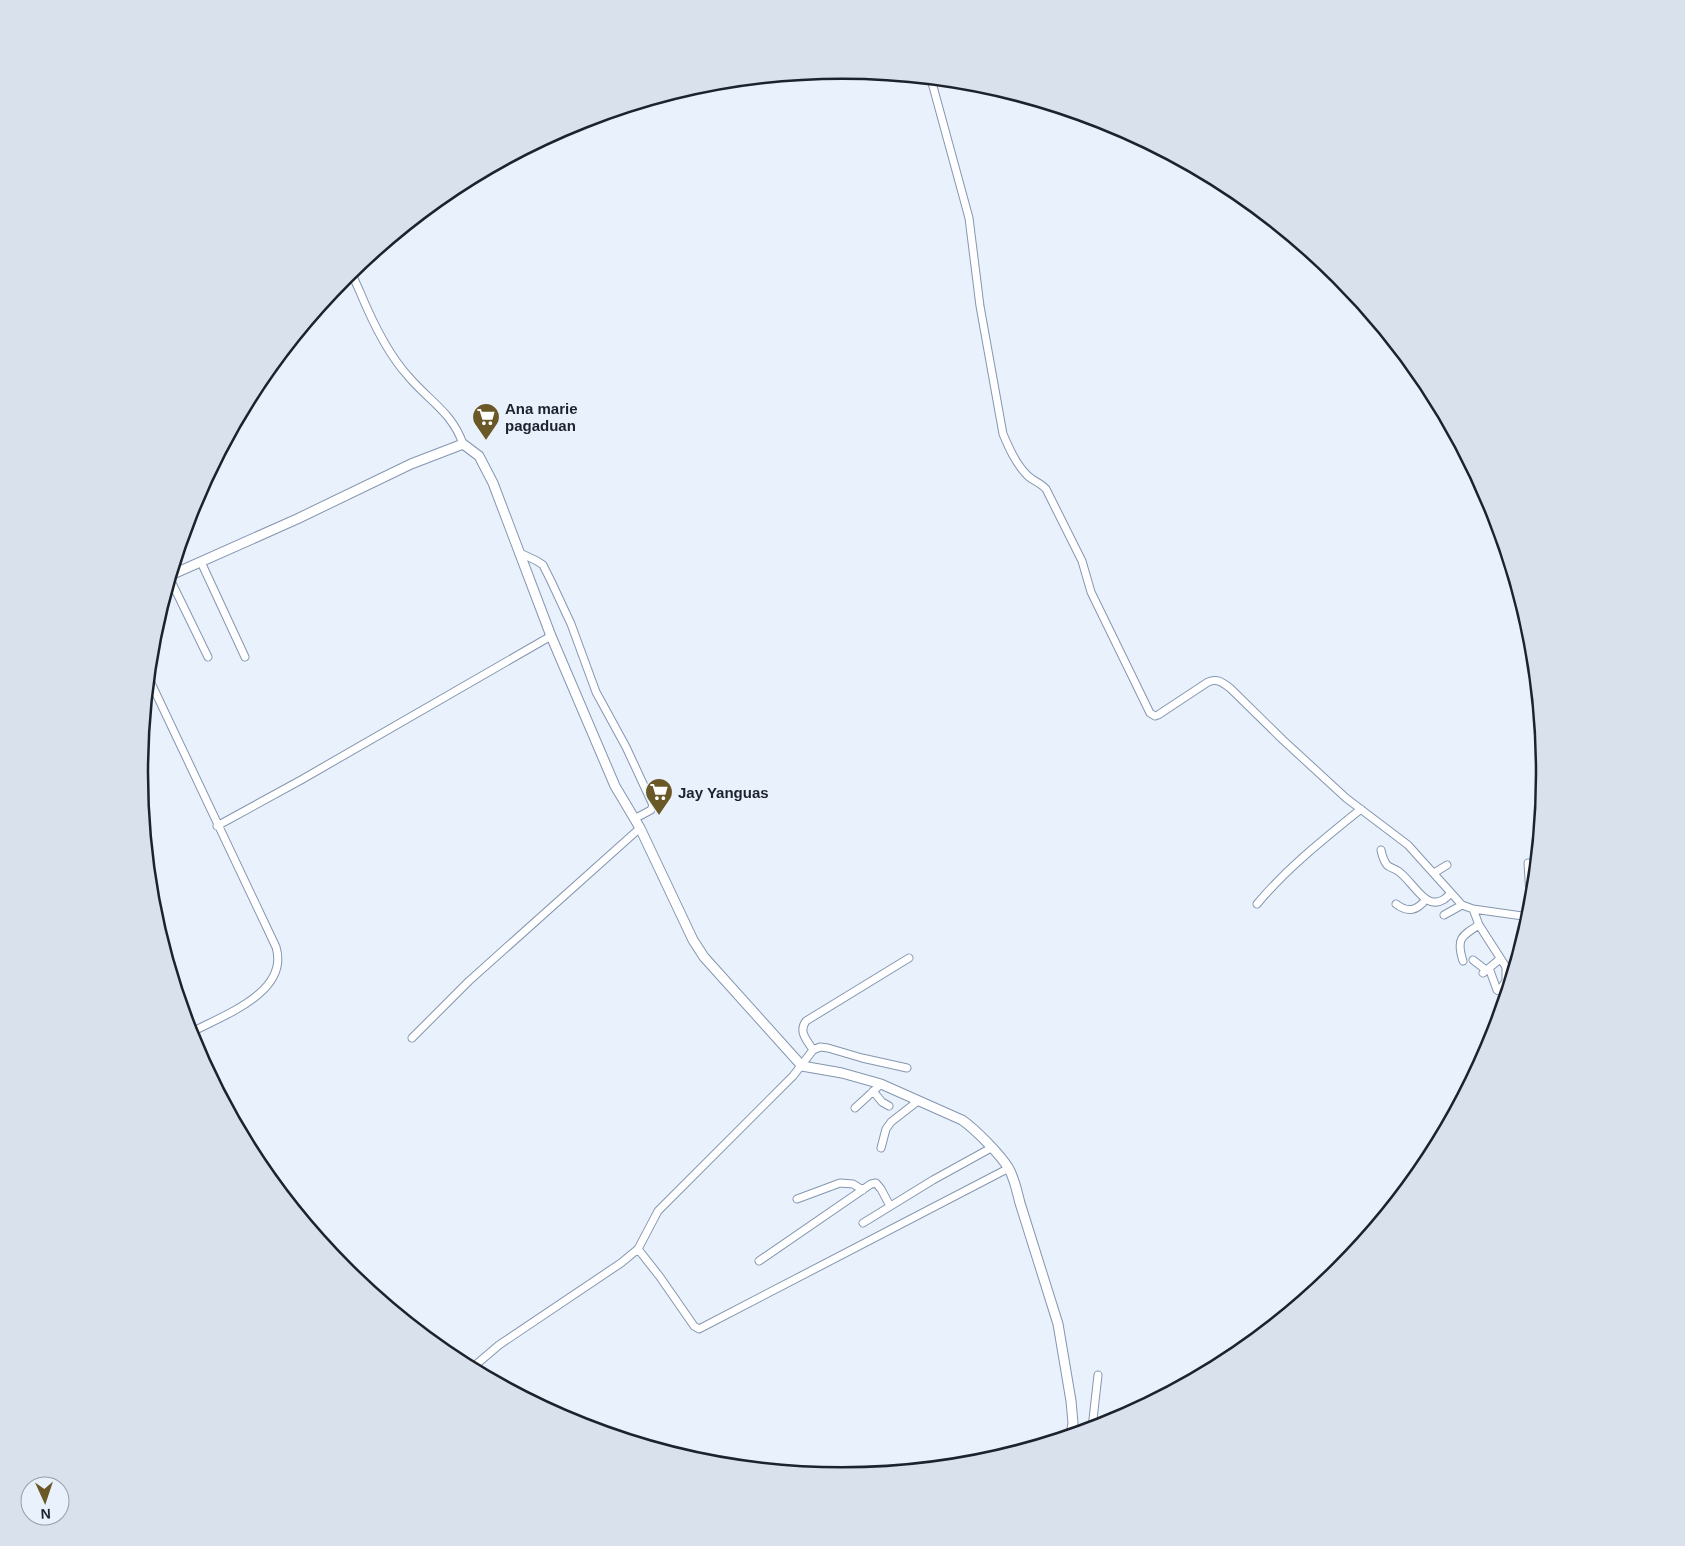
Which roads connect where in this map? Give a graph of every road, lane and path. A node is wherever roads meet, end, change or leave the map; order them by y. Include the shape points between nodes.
1 (933, 85) edge
2 (355, 279) edge
3 (463, 444) junction
4 (520, 553) junction
5 (201, 562) junction
6 (178, 572) edge
7 (174, 587) edge
8 (551, 636) junction
9 (208, 657) dead end
10 (245, 657) dead end
11 (153, 688) edge
12 (1361, 810) junction
13 (634, 819) junction
14 (217, 826) junction
15 (640, 828) junction
16 (1381, 850) dead end
17 (1528, 863) dead end
18 (1447, 865) dead end
19 (1434, 873) junction
20 (1529, 876) edge
21 (1451, 893) junction
22 (1426, 899) junction
23 (1257, 904) dead end
24 (1396, 904) dead end
25 (1462, 905) junction
26 (1473, 909) junction
27 (1444, 915) dead end
28 (1521, 916) edge
29 (1479, 925) junction
30 (909, 958) dead end
31 (1500, 958) junction
32 (1473, 960) dead end
33 (1463, 961) dead end
34 (1486, 970) junction
35 (1507, 973) edge
36 (1503, 987) edge
37 (197, 1029) edge
38 (412, 1038) dead end
39 (813, 1050) junction
40 (802, 1066) junction
41 (907, 1068) dead end
42 (877, 1088) junction
43 (918, 1101) junction
44 (889, 1106) dead end
45 (854, 1108) dead end
46 (882, 1148) dead end
47 (991, 1148) junction
48 (1009, 1168) junction
49 (863, 1190) junction
50 (797, 1199) dead end
51 (890, 1206) junction
52 (863, 1223) dead end
53 (638, 1248) junction
54 (758, 1261) dead end
55 (478, 1363) edge
56 (1098, 1375) dead end
57 (1093, 1420) edge
58 (1072, 1428) edge

1 - 12 street via 969,218 983,330 1003,434 1026,474 1046,489 1150,713 1158,715 1208,682 1219,681
2 - 3 street via 391,353 407,375 450,417
3 - 4 street via 479,456 490,476
3 - 5 street via 411,464
4 - 8 street
4 - 13 street via 543,565 571,624 596,692 653,805
5 - 6 street
5 - 10 street
7 - 9 street
8 - 13 street via 615,786
8 - 14 street
11 - 14 street
12 - 19 street via 1408,845
12 - 23 street via 1320,842
13 - 15 street
14 - 37 street via 276,947 279,963 270,982 241,1007
15 - 38 street via 469,981
15 - 40 street via 692,940
16 - 22 street via 1388,866 1398,870
17 - 20 street
18 - 19 street
19 - 21 street
21 - 22 street via 1439,902
21 - 25 street
22 - 24 street via 1412,910
25 - 26 street
25 - 27 street
26 - 28 street
26 - 29 street
29 - 31 street
29 - 33 street via 1461,939 1459,946
30 - 39 street via 806,1021 802,1032
31 - 34 street
31 - 35 street
32 - 34 street
34 - 36 street via 1497,990
39 - 40 street
39 - 41 street via 828,1048
40 - 42 street via 842,1073
40 - 53 street via 658,1212
42 - 43 street
42 - 44 street via 882,1102
42 - 45 street
43 - 46 street via 891,1122
43 - 47 street via 962,1120
47 - 48 street
47 - 51 street
48 - 53 street via 699,1329
48 - 58 street via 1058,1324
49 - 50 street via 852,1184 840,1183
49 - 51 street via 876,1184
49 - 54 street
51 - 52 street
53 - 55 street
56 - 57 street

